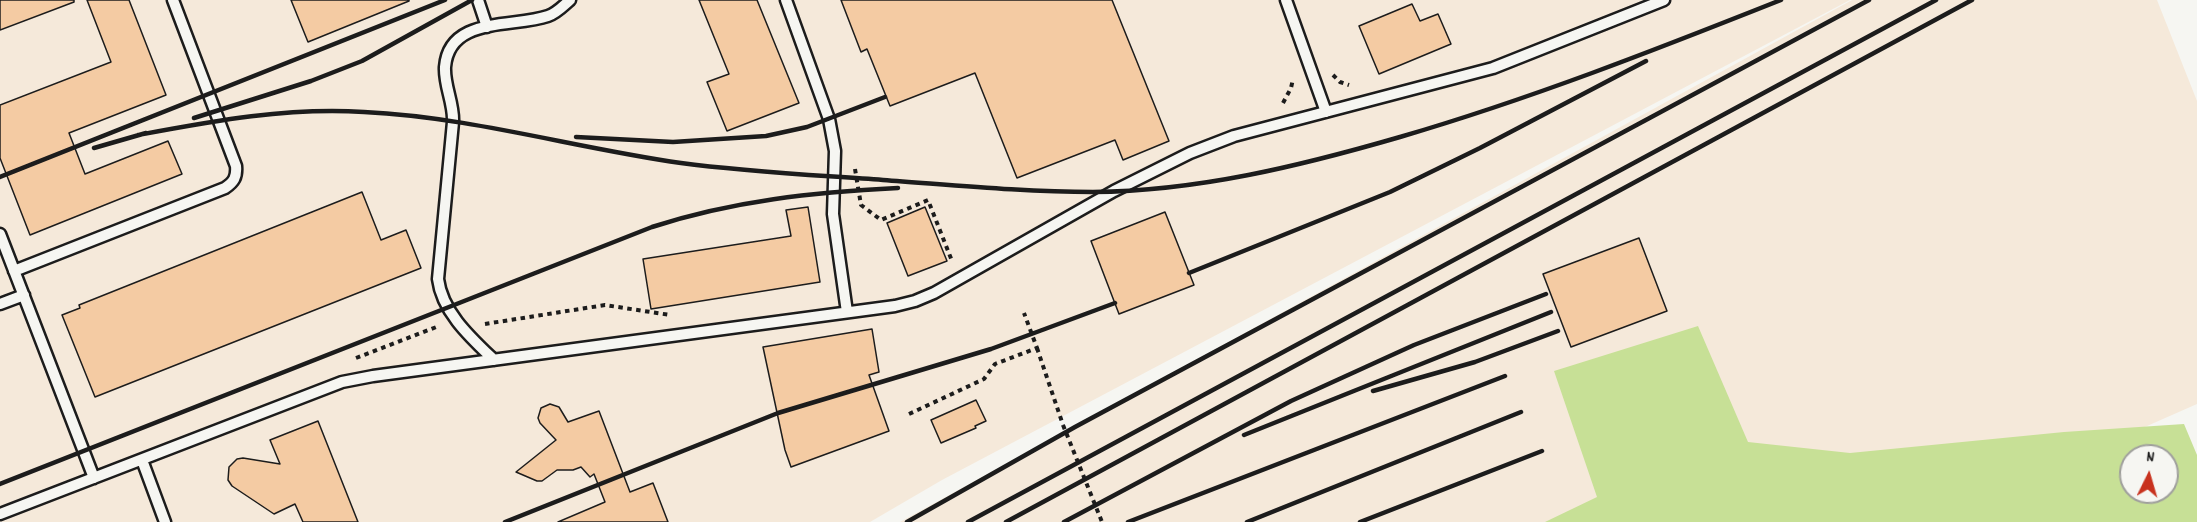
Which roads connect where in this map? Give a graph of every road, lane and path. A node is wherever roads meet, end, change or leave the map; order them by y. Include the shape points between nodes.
1 (173, 0) edge
2 (478, 0) edge
3 (570, 0) edge
4 (786, 0) edge
5 (1286, 0) edge
6 (1664, 0) edge
7 (487, 27) junction
8 (1328, 70) dead end
9 (1358, 85) dead end
10 (1326, 112) junction
11 (855, 167) dead end
12 (0, 234) edge
13 (954, 265) dead end
14 (14, 271) junction
15 (24, 295) junction
16 (0, 304) edge
17 (848, 312) junction
18 (1024, 313) dead end
19 (677, 316) dead end
20 (461, 325) junction
21 (1037, 348) junction
22 (353, 359) dead end
23 (494, 360) junction
24 (909, 414) dead end
25 (142, 460) junction
26 (94, 478) junction
27 (0, 514) edge
28 (165, 522) edge
29 (1102, 522) edge

1 - 14 lane via 236,166 232,183
2 - 7 lane
3 - 7 lane via 549,15
4 - 17 lane via 829,119 835,151 834,214
5 - 10 lane
6 - 10 lane via 1493,68
7 - 20 lane via 459,37 448,53 445,67 453,122 438,279 443,300
8 - 9 path via 1340,82
10 - 17 lane via 1234,136 1190,153 915,301
11 - 13 path via 861,205 880,220 928,200
12 - 14 lane
14 - 15 lane
15 - 16 lane
15 - 26 lane
17 - 23 lane
18 - 21 path
19 - 20 path via 606,305
20 - 22 path via 441,325
20 - 23 lane
21 - 24 path via 995,364 984,379
21 - 29 path, bridge
23 - 25 lane via 342,382
25 - 26 lane
25 - 28 lane
26 - 27 lane

